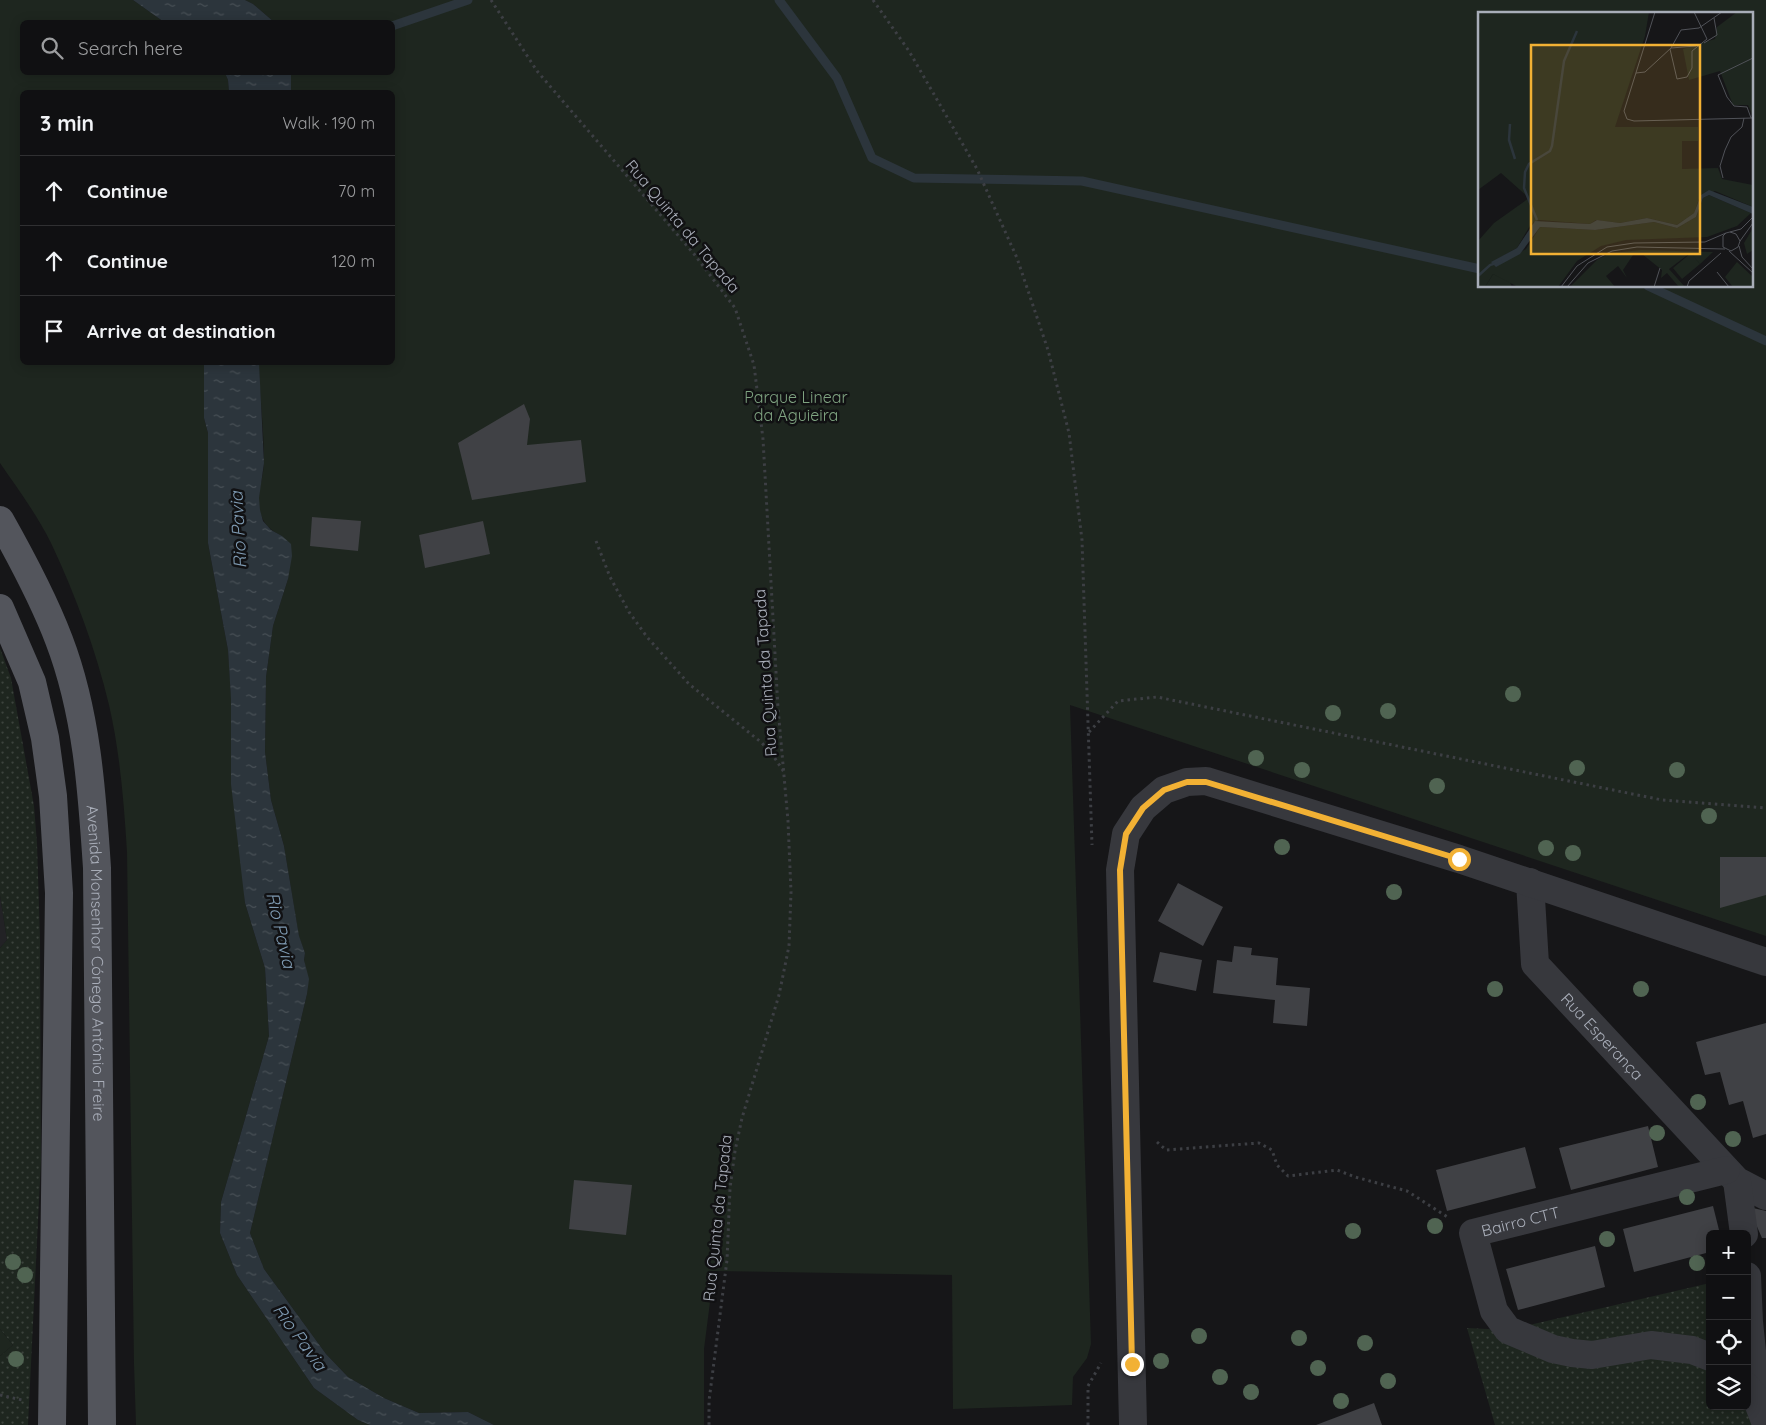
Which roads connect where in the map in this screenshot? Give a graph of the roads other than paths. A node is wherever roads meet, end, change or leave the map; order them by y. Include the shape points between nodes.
1 (0, 520) edge
2 (0, 608) edge
3 (1530, 882) junction
4 (1766, 962) edge
5 (1731, 1175) junction
6 (1766, 1196) edge
7 (1743, 1230) edge
8 (1750, 1320) edge
9 (1706, 1355) edge
10 (1757, 1404) edge
11 (52, 1425) edge
12 (102, 1425) edge
13 (1134, 1425) edge

1 - 12 main road, Avenida Monsenhor Cónego António Freire via 29,571 59,641 86,747 93,808 97,868
2 - 11 main road via 32,682 45,738 53,796 59,893
3 - 4 street
3 - 5 street, Rua Esperança via 1534,964
3 - 13 street via 1206,782 1187,782 1164,790 1143,808 1126,834 1120,870
5 - 6 street, Rua Esperança
5 - 7 street
5 - 9 street, Bairro CTT via 1473,1233 1494,1311 1508,1330 1572,1353 1592,1355 1651,1345 1692,1350
8 - 10 street

